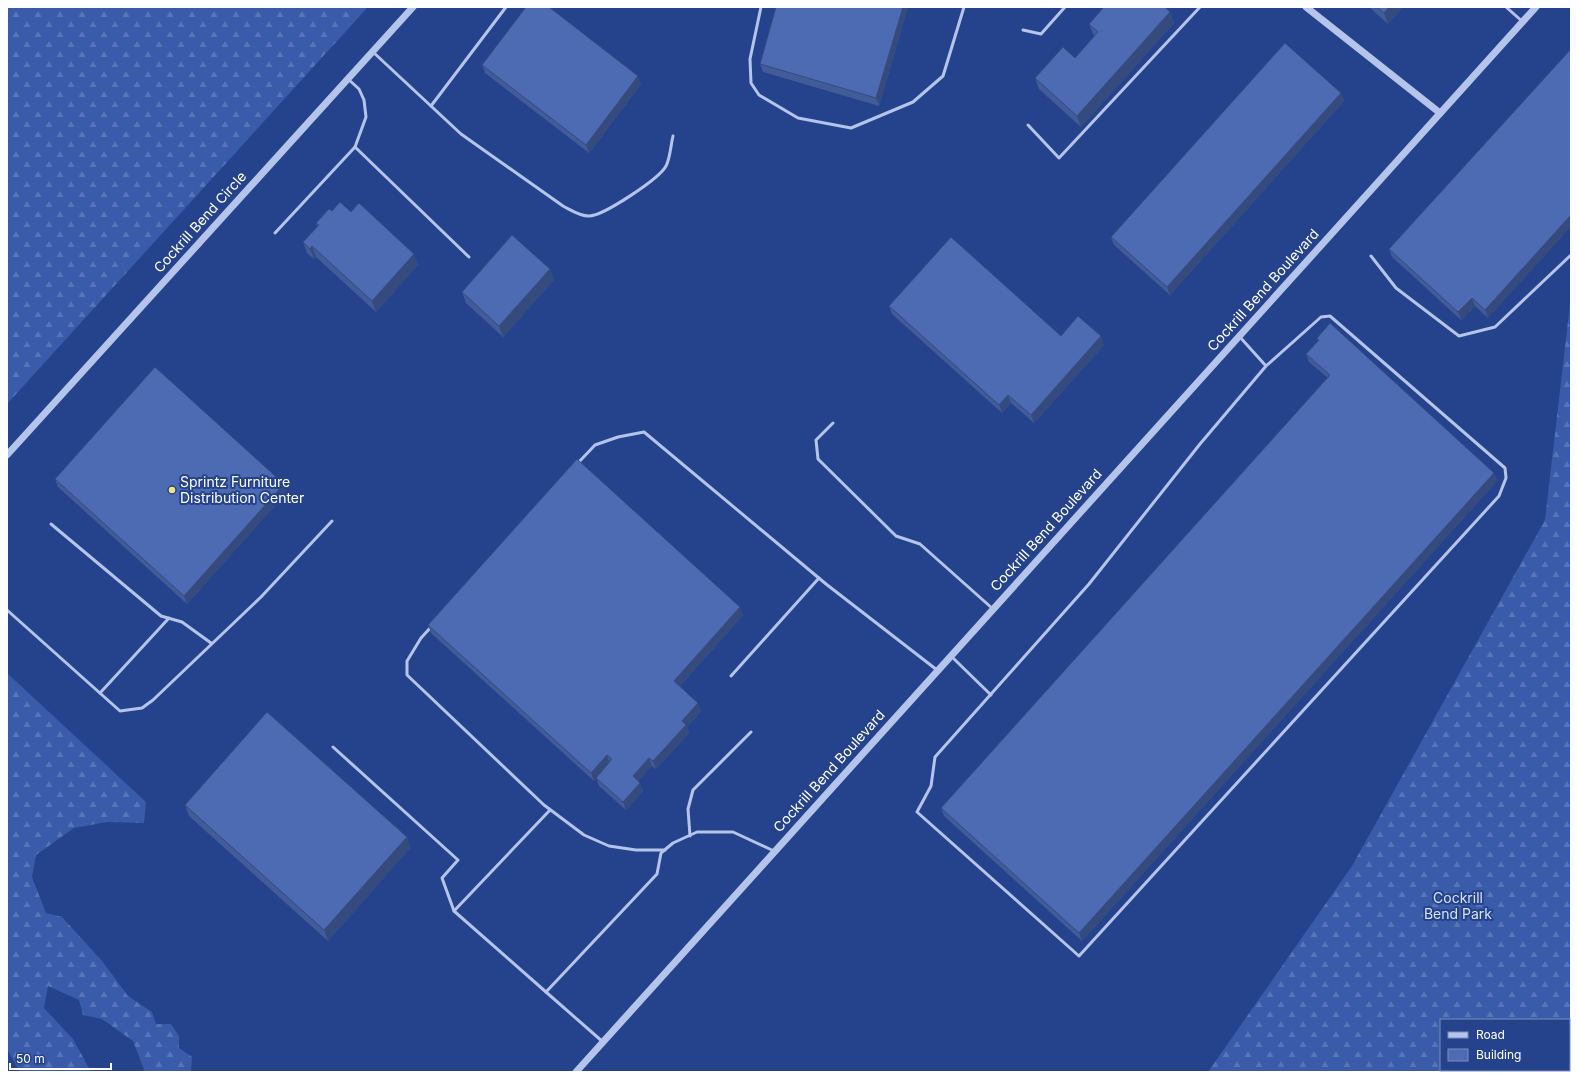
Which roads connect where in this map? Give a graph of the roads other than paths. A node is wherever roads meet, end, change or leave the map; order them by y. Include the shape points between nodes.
1 (413, 7) edge
2 (506, 7) edge
3 (761, 7) edge
4 (964, 7) edge
5 (1065, 7) edge
6 (1200, 7) edge
7 (1306, 7) edge
8 (1506, 7) edge
9 (1536, 7) edge
10 (1523, 22) junction
11 (1023, 30) dead end
12 (373, 52) junction
13 (348, 79) junction
14 (431, 106) junction
15 (1440, 113) junction
16 (1028, 125) dead end
17 (673, 136) dead end
18 (355, 147) junction
19 (275, 233) dead end
20 (1571, 255) edge
21 (1371, 256) dead end
22 (469, 257) dead end
23 (1239, 336) junction
24 (1266, 366) junction
25 (833, 423) dead end
26 (7, 455) edge
27 (574, 468) edge
28 (332, 521) dead end
29 (51, 524) dead end
30 (819, 578) junction
31 (993, 609) junction
32 (7, 610) edge
33 (168, 618) junction
34 (437, 620) edge
35 (211, 643) junction
36 (951, 656) junction
37 (937, 671) junction
38 (731, 676) dead end
39 (100, 693) junction
40 (991, 695) junction
41 (751, 732) dead end
42 (333, 747) dead end
43 (550, 810) junction
44 (690, 836) junction
45 (665, 850) junction
46 (775, 851) junction
47 (454, 911) junction
48 (546, 992) junction
49 (603, 1042) junction
50 (576, 1072) edge

1 - 12 street, Cockrill Bend Circle
2 - 14 lane
3 - 4 lane via 750,59 751,83 759,95 798,118 851,128 913,102 943,76
5 - 11 lane via 1041,34
6 - 16 lane via 1059,158
7 - 15 street
8 - 10 lane
9 - 10 street, Cockrill Bend Boulevard
10 - 15 street, Cockrill Bend Boulevard
12 - 13 street, Cockrill Bend Circle
12 - 14 lane
13 - 18 lane via 359,89 364,100 366,117
13 - 26 street, Cockrill Bend Circle
14 - 17 lane via 461,134 563,206 585,216 603,211 647,185 666,166
15 - 23 street, Cockrill Bend Boulevard
18 - 19 lane
18 - 22 lane
20 - 21 lane via 1495,327 1459,336 1396,288
23 - 24 lane
23 - 31 street, Cockrill Bend Boulevard
24 - 40 lane via 1200,444 1089,584
24 - 40 lane via 1321,317 1330,316 1504,468 1506,478 1498,496 1079,956 917,812 931,786 935,758
25 - 31 lane via 816,440 818,459 896,536 920,544
27 - 30 lane via 595,445 644,432
28 - 35 lane via 261,597
29 - 33 lane via 161,616
30 - 37 lane
30 - 38 lane
31 - 36 street, Cockrill Bend Boulevard
32 - 39 lane
33 - 35 lane via 182,622
33 - 39 lane
34 - 43 lane via 421,638 407,661 407,675
35 - 39 lane via 142,708 120,711
36 - 37 street, Cockrill Bend Boulevard
36 - 40 lane
37 - 46 street, Cockrill Bend Boulevard
41 - 44 lane via 693,790 688,809
42 - 47 lane via 458,860 442,878
43 - 45 lane via 584,835 609,846 636,850
43 - 47 lane
44 - 45 lane via 673,843
44 - 46 lane via 697,832 733,832
45 - 48 lane via 661,853 657,874
46 - 49 street, Cockrill Bend Boulevard
47 - 48 lane
48 - 49 lane
49 - 50 street, Cockrill Bend Boulevard

